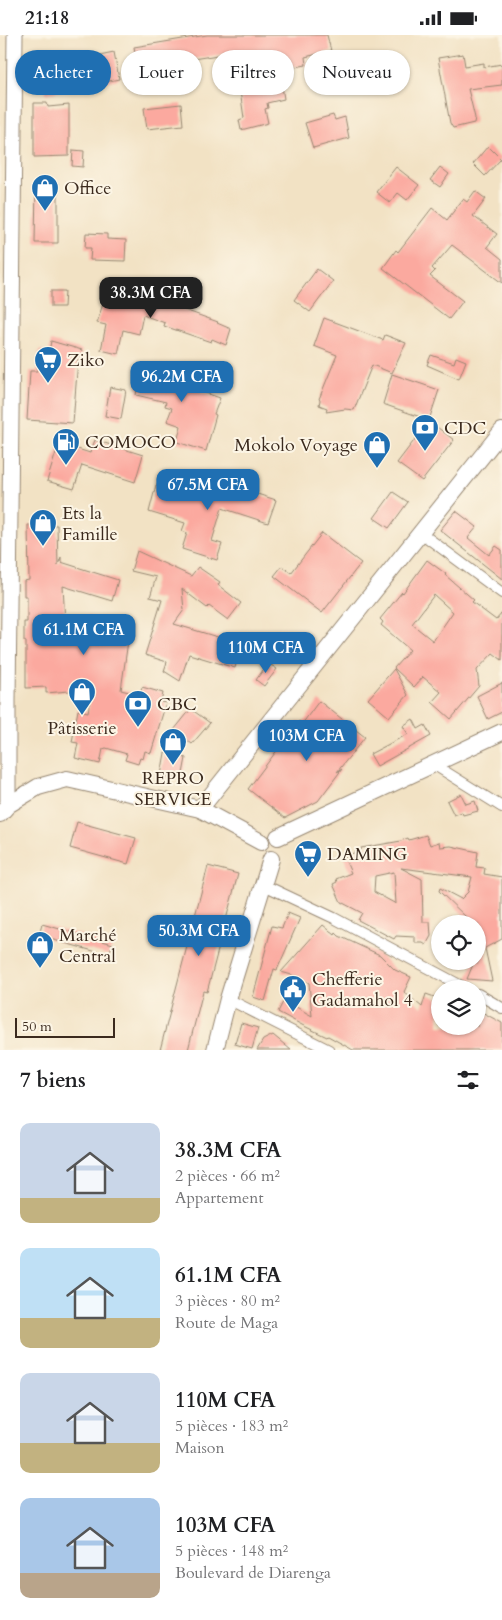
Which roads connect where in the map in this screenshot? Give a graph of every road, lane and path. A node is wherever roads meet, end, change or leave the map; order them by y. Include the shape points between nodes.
1 (15, 35) edge
2 (502, 431) edge
3 (421, 533) junction
4 (502, 593) edge
5 (502, 732) edge
6 (432, 764) junction
7 (502, 807) edge
8 (200, 809) junction
9 (4, 810) edge
10 (278, 837) junction
11 (261, 842) junction
12 (271, 859) junction
13 (264, 885) junction
14 (450, 980) edge
15 (228, 999) junction
16 (486, 999) edge
17 (502, 1008) edge
18 (215, 1050) edge
19 (329, 1050) edge

1 - 9 main road
2 - 3 main road
3 - 4 street
3 - 8 main road
5 - 6 main road
6 - 7 street
6 - 10 main road
8 - 9 main road via 67,779 38,787
8 - 11 main road
10 - 11 main road via 268,836
10 - 12 main road via 283,846 282,852
11 - 12 main road via 260,852
12 - 13 main road
13 - 14 street
13 - 15 main road
15 - 18 main road
15 - 19 street
16 - 17 street

